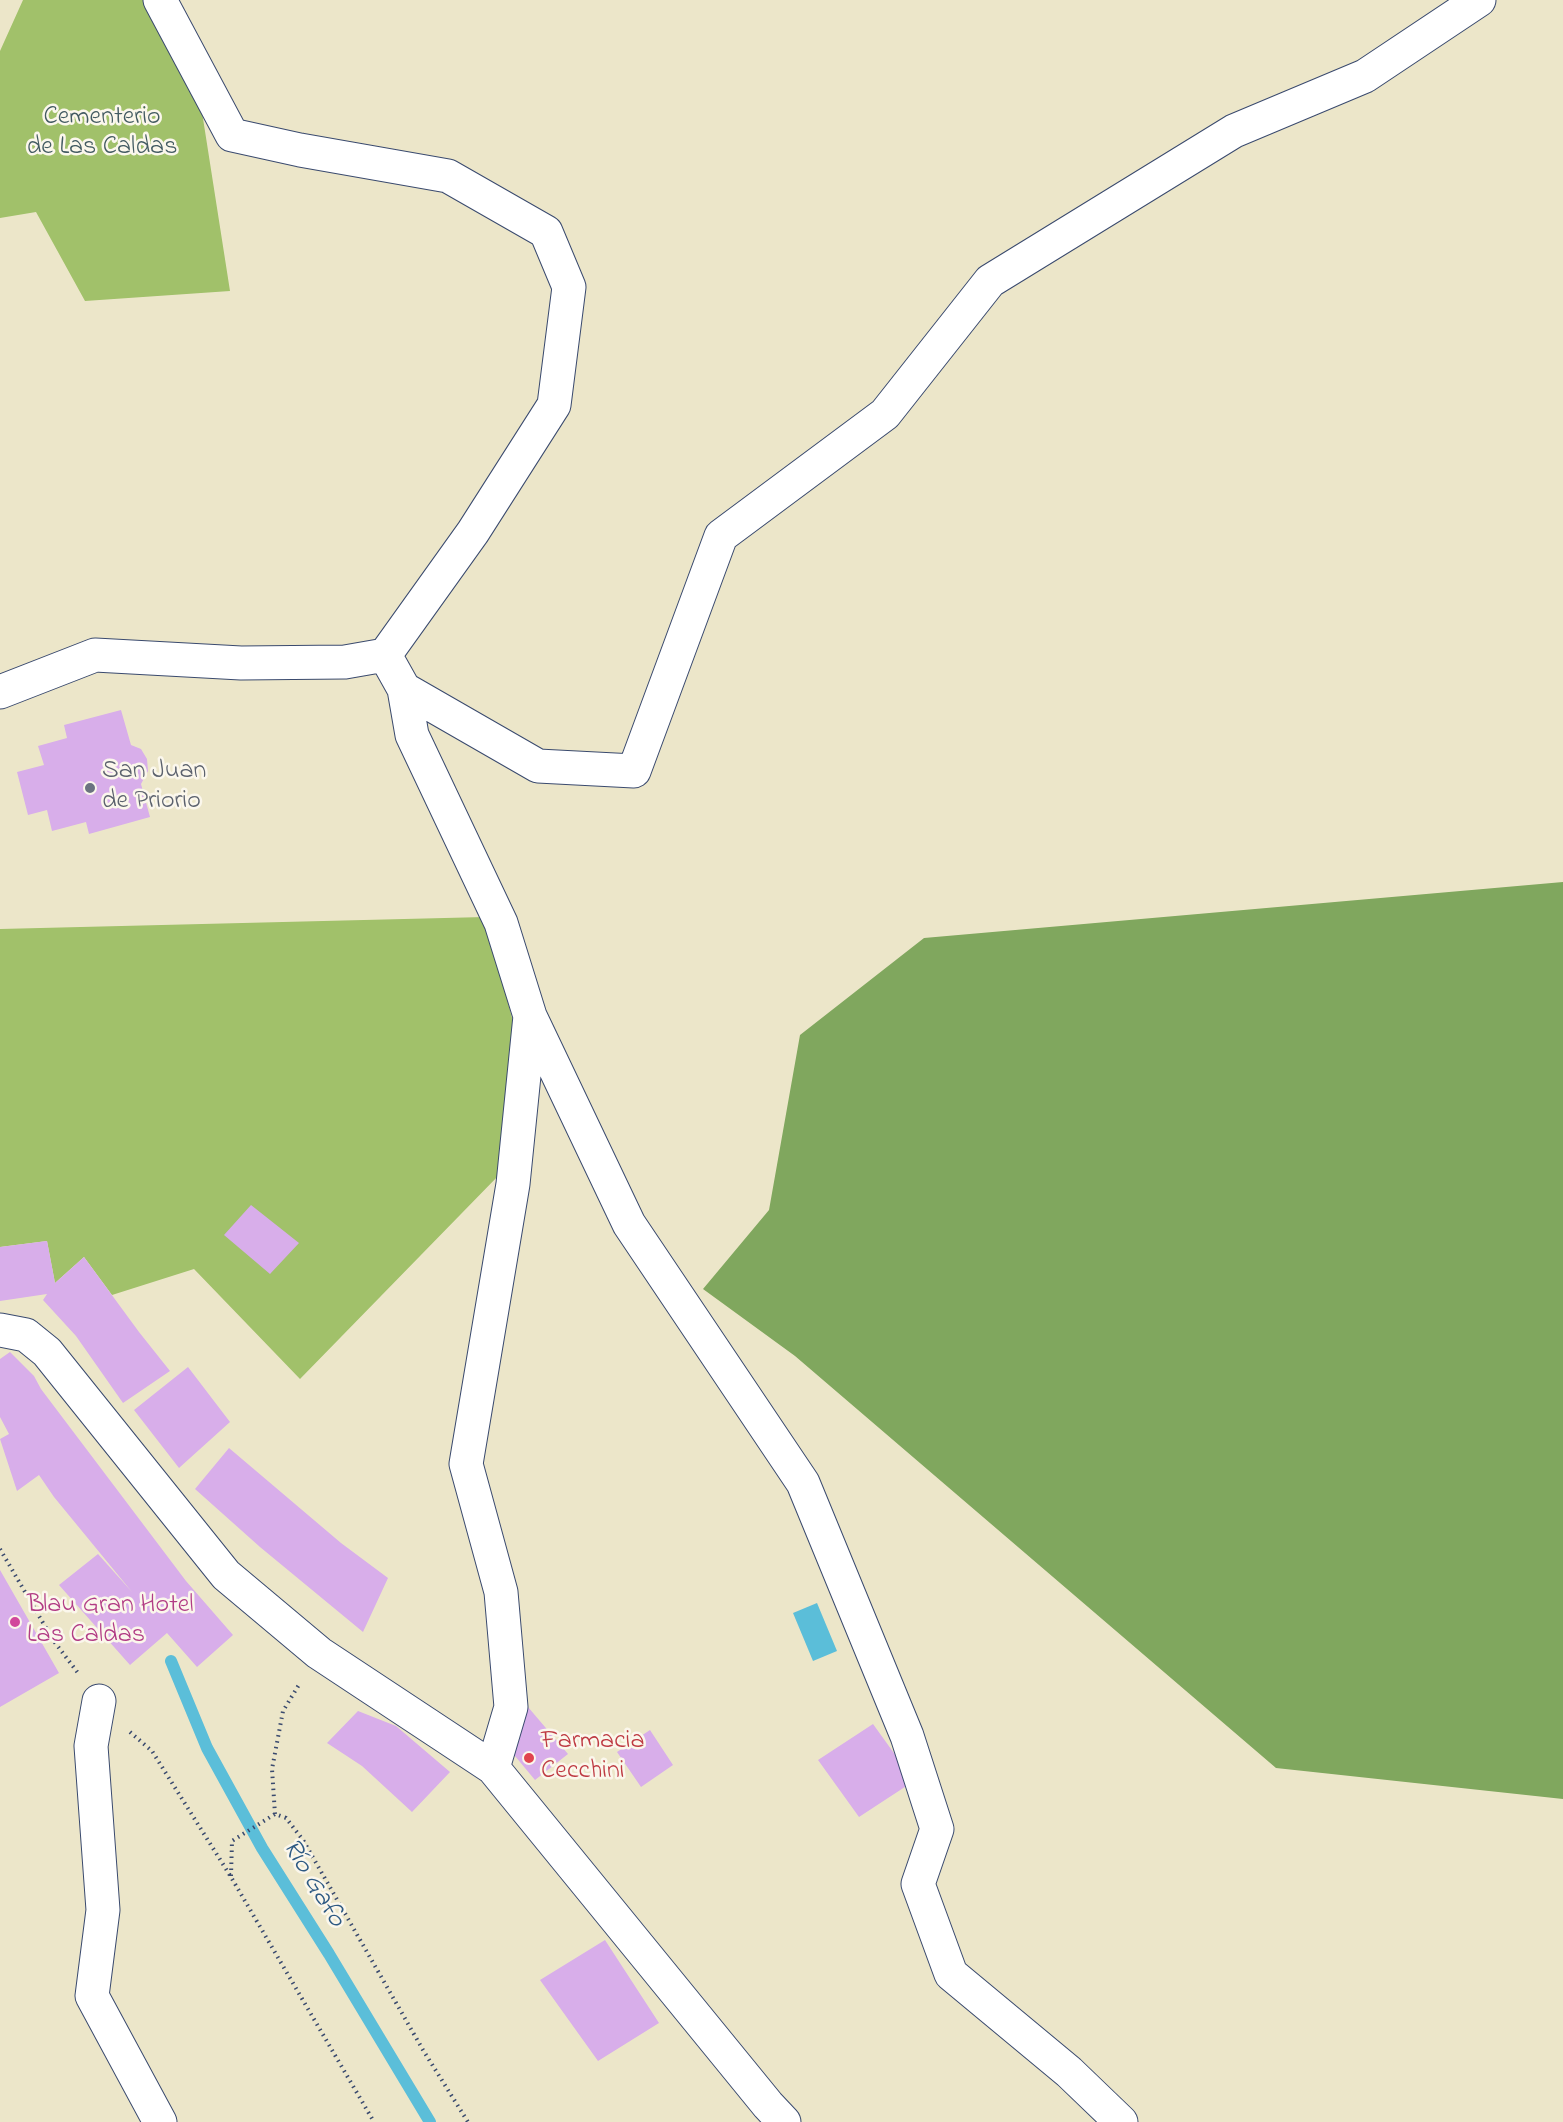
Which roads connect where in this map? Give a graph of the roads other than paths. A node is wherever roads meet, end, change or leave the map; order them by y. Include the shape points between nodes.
1 (160, 0) edge
2 (1479, 0) edge
3 (385, 655) junction
4 (404, 689) junction
5 (0, 692) edge
6 (530, 1016) junction
7 (0, 1330) edge
8 (99, 1701) dead end
9 (493, 1768) junction
10 (160, 2122) edge
11 (784, 2122) edge
12 (1121, 2122) edge

1 - 3 street via 232,135 448,176 546,232 569,287 554,405 473,532
2 - 4 street via 1365,76 1234,131 990,281 885,414 721,536 634,771 538,766
3 - 4 street
3 - 5 street via 345,662 241,663 95,654
4 - 6 street via 411,735 501,923
6 - 9 street via 513,1184 466,1464 501,1592 511,1707
6 - 12 street via 628,1224 803,1483 907,1736 937,1829 918,1884 951,1974 1069,2072
7 - 9 street via 26,1335 47,1352 226,1575 319,1653
8 - 10 street via 91,1746 103,1910 92,1996
9 - 11 street

